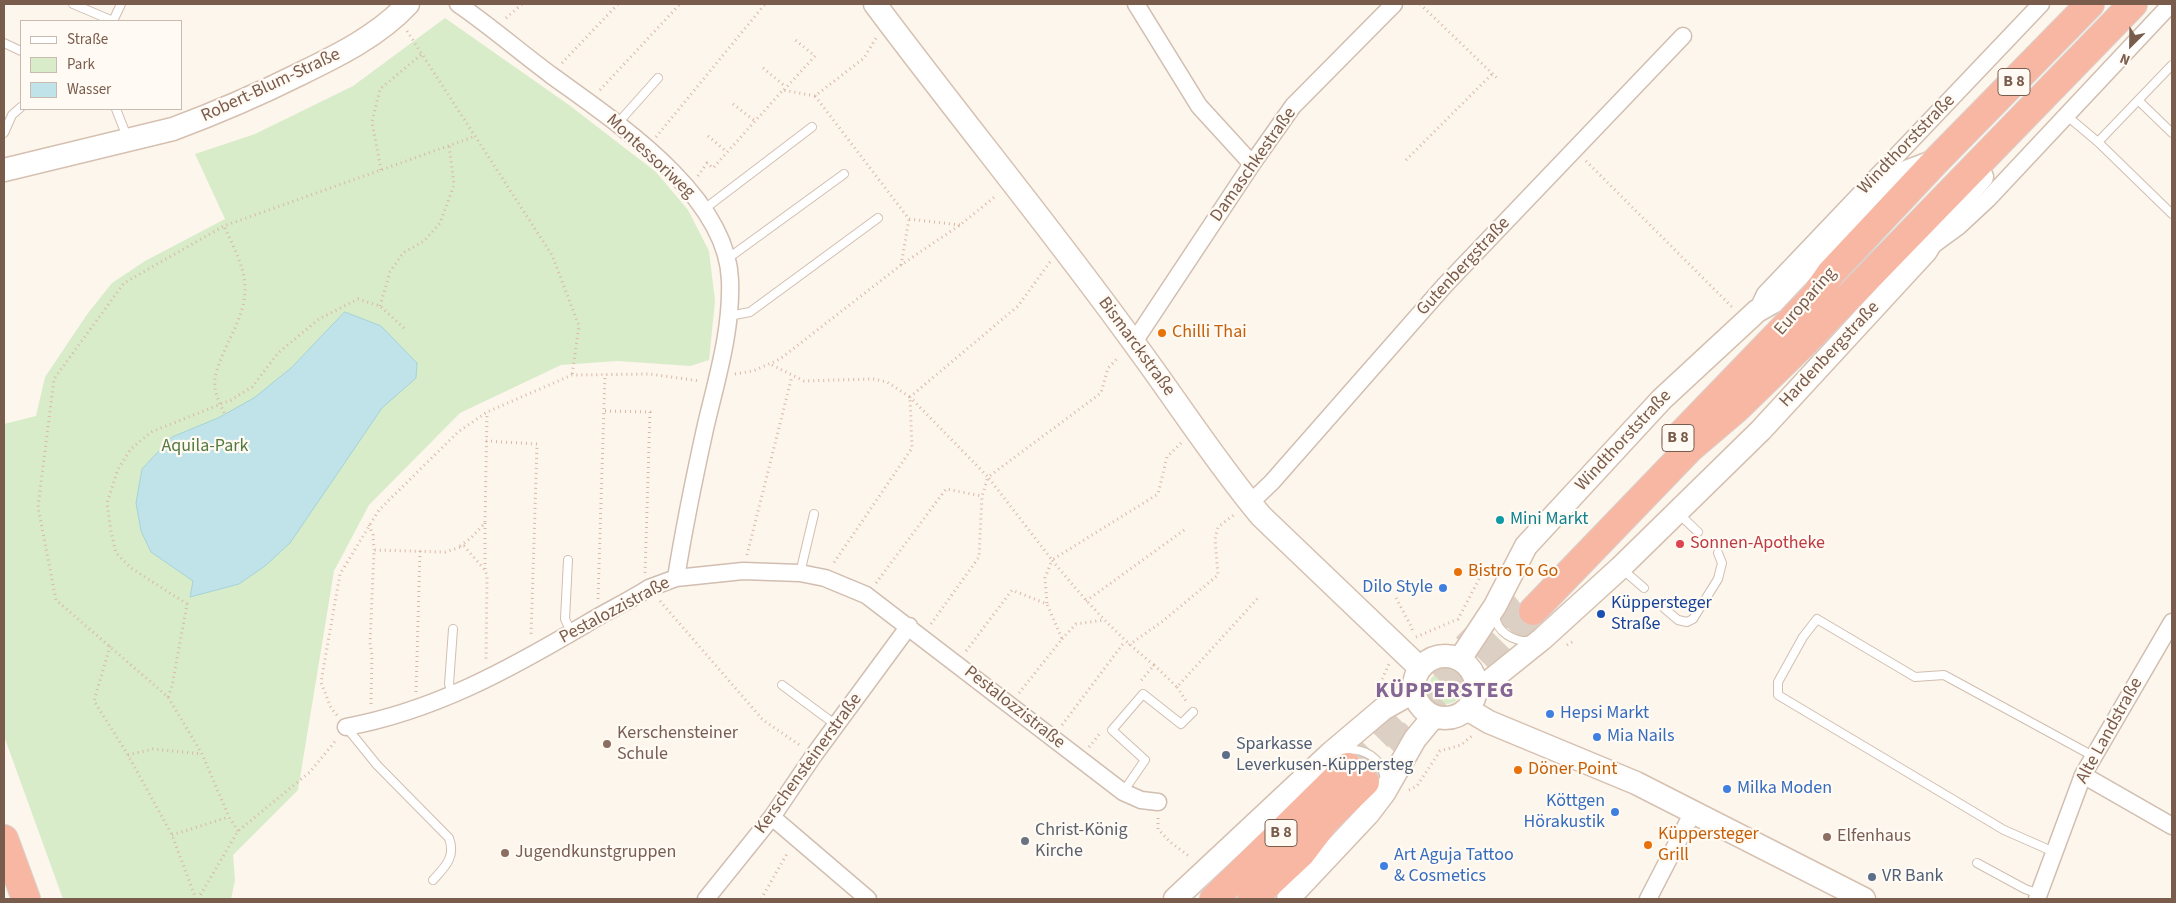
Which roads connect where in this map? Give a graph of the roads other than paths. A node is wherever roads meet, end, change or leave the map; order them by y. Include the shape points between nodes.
1 (74, 4) edge
2 (121, 4) edge
3 (458, 4) edge
4 (875, 4) edge
5 (1136, 4) edge
6 (1394, 4) edge
7 (2042, 4) edge
8 (2090, 4) edge
9 (2133, 4) edge
10 (2171, 4) edge
11 (402, 10) edge
12 (111, 20) edge
13 (113, 20) edge
14 (1683, 36) dead end
15 (4, 43) edge
16 (20, 51) edge
17 (2172, 65) edge
18 (658, 78) dead end
19 (2139, 100) junction
20 (20, 108) edge
21 (116, 110) edge
22 (2067, 116) junction
23 (617, 124) junction
24 (812, 127) dead end
25 (2172, 132) edge
26 (4, 133) edge
27 (128, 139) junction
28 (2098, 142) junction
29 (1994, 146) junction
30 (1936, 161) junction
31 (1252, 164) junction
32 (5, 166) edge
33 (844, 174) dead end
34 (703, 210) junction
35 (2172, 214) edge
36 (878, 218) dead end
37 (1926, 251) junction
38 (726, 256) junction
39 (728, 316) junction
40 (1752, 317) junction
41 (1134, 342) junction
42 (1250, 503) junction
43 (1677, 512) junction
44 (814, 514) dead end
45 (1698, 532) dead end
46 (1718, 552) dead end
47 (568, 560) dead end
48 (1620, 568) junction
49 (800, 572) junction
50 (676, 578) junction
51 (1644, 588) dead end
52 (1495, 606) junction
53 (1665, 609) dead end
54 (2172, 622) edge
55 (452, 629) dead end
56 (571, 632) junction
57 (915, 632) junction
58 (1542, 639) junction
59 (1460, 660) junction
60 (1420, 668) junction
61 (782, 686) dead end
62 (1414, 691) junction
63 (453, 696) junction
64 (1471, 701) junction
65 (1193, 712) road end
66 (1434, 716) junction
67 (836, 724) junction
68 (346, 727) joint
69 (2093, 756) junction
70 (2083, 775) junction
71 (1367, 777) junction
72 (1123, 792) junction
73 (1158, 802) road end
74 (1693, 812) junction
75 (772, 817) junction
76 (2172, 826) edge
77 (4, 839) edge
78 (2054, 852) junction
79 (1977, 863) dead end
80 (433, 880) dead end
81 (2038, 897) edge
82 (26, 899) edge
83 (706, 899) edge
84 (868, 899) edge
85 (1175, 899) edge
86 (1214, 899) edge
87 (1252, 899) edge
88 (1288, 899) edge
89 (1648, 899) edge
90 (1864, 899) edge

1 - 12 lane
2 - 13 lane
3 - 23 street, Montessoriweg
4 - 41 main road, Bismarckstraße
5 - 31 street via 1200,106
6 - 31 street, Damaschkestraße via 1293,106
7 - 40 street, Windthorststraße via 1765,294
8 - 30 highway, Europaring / B 8
9 - 29 highway, Europaring / B 8
10 - 22 street, Hardenbergstraße
11 - 27 main road, Robert-Blum-Straße via 354,47 266,91 173,129
14 - 42 street, Gutenbergstraße via 1445,285
15 - 16 lane
17 - 19 lane
18 - 23 lane
19 - 25 lane
19 - 28 lane
20 - 26 lane via 12,115
21 - 27 lane
22 - 28 lane
22 - 37 street, Hardenbergstraße via 1988,199
23 - 34 street, Montessoriweg via 688,188
24 - 34 lane
27 - 32 main road, Robert-Blum-Straße
28 - 35 lane
29 - 30 highway, Europaring / B 8 via 1804,343 1527,605
29 - 37 main road, Europaring via 1985,173 1947,218
30 - 40 main road, Windthorststraße via 1906,172 1773,302
31 - 41 street, Damaschkestraße
33 - 38 lane via 734,254
34 - 38 street, Montessoriweg via 716,230
36 - 39 lane via 750,312
37 - 43 main road, Hardenbergstraße via 1761,430
38 - 39 street, Montessoriweg via 730,279
39 - 50 street, Montessoriweg
40 - 52 main road, Windthorststraße via 1662,399 1526,546
41 - 42 main road, Bismarckstraße
42 - 60 main road, Bismarckstraße via 1407,644
43 - 45 lane
43 - 48 main road, Hardenbergstraße
44 - 49 lane
46 - 53 lane via 1722,563 1718,579 1693,619 1687,622 1678,620
47 - 56 lane via 565,619
48 - 51 lane
48 - 58 main road, Hardenbergstraße
49 - 50 street, Pestalozzistraße via 743,571
49 - 57 street, Pestalozzistraße via 825,578 866,596
50 - 56 street, Pestalozzistraße via 647,590
52 - 58 lane via 1496,621 1507,635 1523,642
52 - 59 main road, Windthorststraße
54 - 69 street, Alte Landstraße
55 - 63 lane via 449,684
56 - 63 street, Pestalozzistraße
57 - 67 street, Kerschensteinerstraße
57 - 72 street, Pestalozzistraße
58 - 64 main road, Hardenbergstraße
59 - 60 main road via 1441,656
59 - 64 main road via 1475,680
60 - 62 main road
61 - 67 lane
62 - 66 main road via 1422,708
62 - 71 main road via 1383,709
63 - 68 street, Pestalozzistraße via 416,710
64 - 66 main road via 1454,716
64 - 74 main road via 1489,722 1636,783
65 - 72 lane via 1181,724 1143,694 1112,730 1145,760
66 - 71 main road via 1415,739
67 - 75 street, Kerschensteinerstraße
68 - 80 lane via 377,765 450,838 453,848 449,862
69 - 70 street, Alte Landstraße
69 - 78 lane via 1944,675 1915,677 1817,619 1778,682 1778,695 2004,830
70 - 76 street
70 - 78 street, Alte Landstraße
71 - 85 main road via 1207,871
71 - 86 highway, B 8
71 - 87 highway, B 8 via 1326,820 1301,853
71 - 88 main road via 1368,814
72 - 73 street, Pestalozzistraße via 1141,800
74 - 89 street
74 - 90 main road
75 - 83 street, Kerschensteinerstraße
75 - 84 street
77 - 82 highway
78 - 81 street, Alte Landstraße
79 - 81 lane

